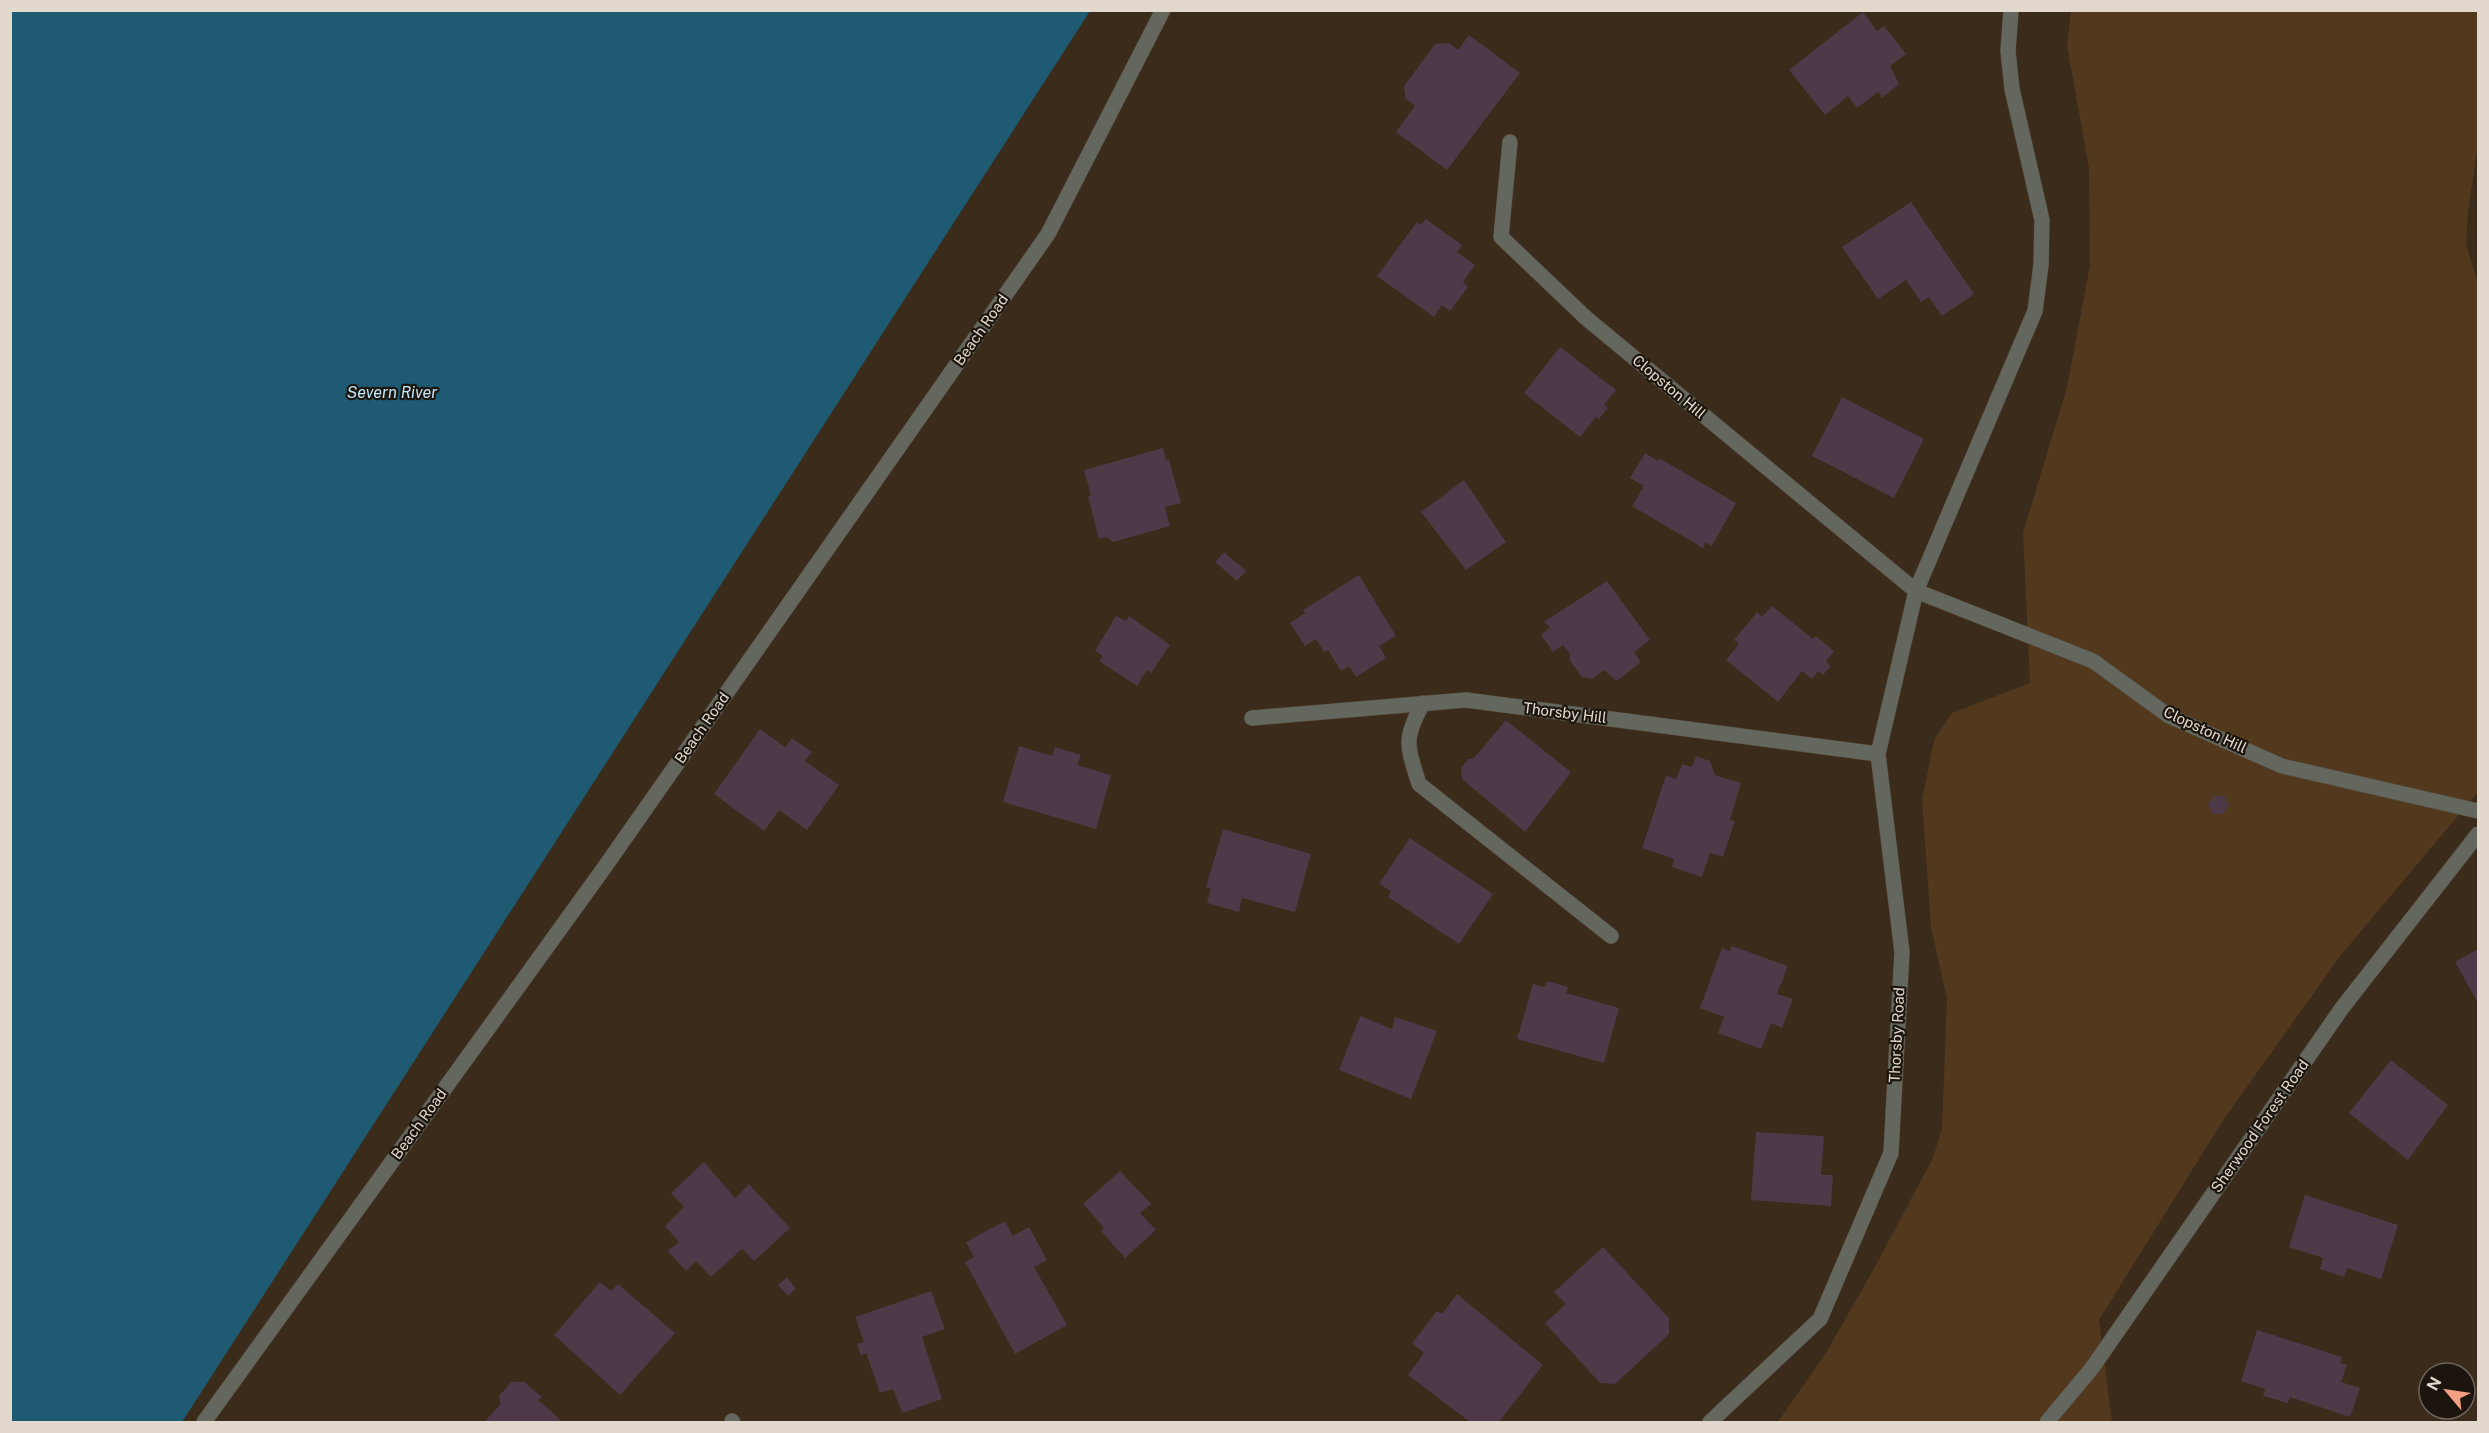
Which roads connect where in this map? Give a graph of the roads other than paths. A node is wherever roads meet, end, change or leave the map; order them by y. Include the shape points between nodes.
1 (1163, 10) edge
2 (2011, 10) edge
3 (1510, 142) dead end
4 (1916, 591) junction
5 (1424, 703) junction
6 (1251, 718) dead end
7 (1878, 754) junction
8 (2478, 811) edge
9 (2478, 834) edge
10 (1611, 936) dead end
11 (204, 1422) edge
12 (1710, 1422) edge
13 (2047, 1422) edge

1 - 11 street, Beach Road via 1048,234 604,868
2 - 4 street via 2008,51 2012,89 2042,220 2042,265 2035,311
3 - 4 street, Clopston Hill via 1501,237 1586,318
4 - 7 street, Thorsby Road
4 - 8 street, Clopston Hill via 2093,662 2169,716 2282,766
5 - 6 street, Thorsby Hill
5 - 7 street, Thorsby Hill via 1466,700
5 - 10 street via 1408,731 1419,784
7 - 12 street, Thorsby Road via 1902,952 1891,1153 1820,1319
9 - 13 street, Sherwood Forest Road via 2342,1008 2092,1368

